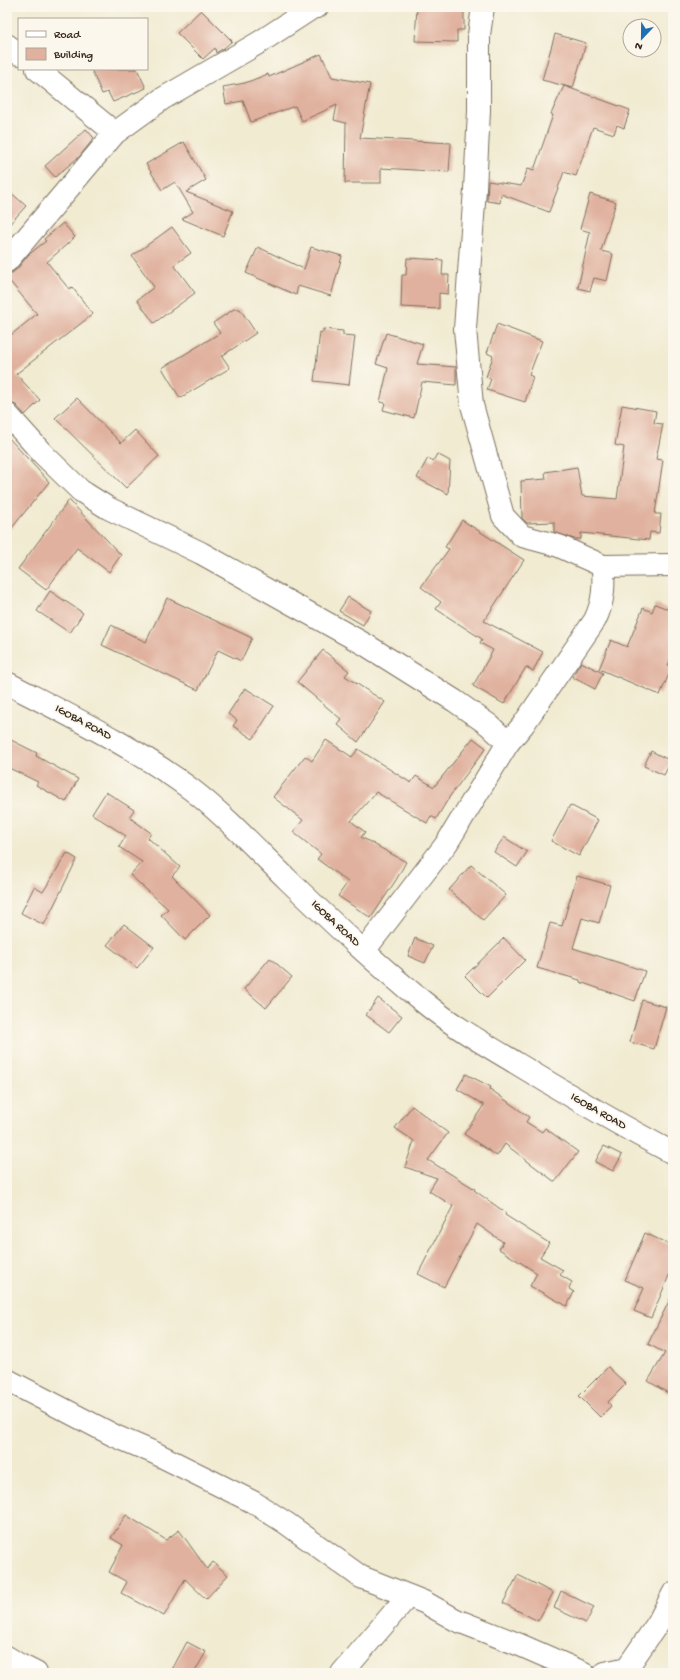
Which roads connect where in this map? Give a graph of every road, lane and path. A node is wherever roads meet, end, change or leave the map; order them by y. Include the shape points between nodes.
1 (313, 7) edge
2 (483, 7) edge
3 (7, 45) edge
4 (18, 53) edge
5 (38, 70) edge
6 (114, 133) junction
7 (7, 261) edge
8 (7, 414) edge
9 (673, 565) edge
10 (603, 566) junction
11 (7, 683) edge
12 (508, 742) junction
13 (364, 952) junction
14 (673, 1152) edge
15 (7, 1380) edge
16 (673, 1594) edge
17 (408, 1596) junction
18 (7, 1657) edge
19 (36, 1673) edge
20 (342, 1673) edge
21 (584, 1673) edge
22 (605, 1673) edge

1 - 6 street via 260,42 162,99
2 - 10 street via 479,35 475,196 465,329 472,405 503,516 522,536 559,546
3 - 4 street
5 - 6 street
6 - 7 street
8 - 12 street via 81,491 108,508 207,556 372,649 455,701
9 - 10 street
10 - 12 street via 602,606 595,620 523,725
11 - 13 street, IGOBA ROAD via 153,762 192,790 223,815
12 - 13 street via 447,843
13 - 14 street, IGOBA ROAD via 428,1006 487,1046 598,1113
15 - 17 street via 115,1436 253,1502 361,1577
16 - 22 street via 658,1623 627,1668
17 - 20 street
17 - 21 street via 456,1620
18 - 19 street

